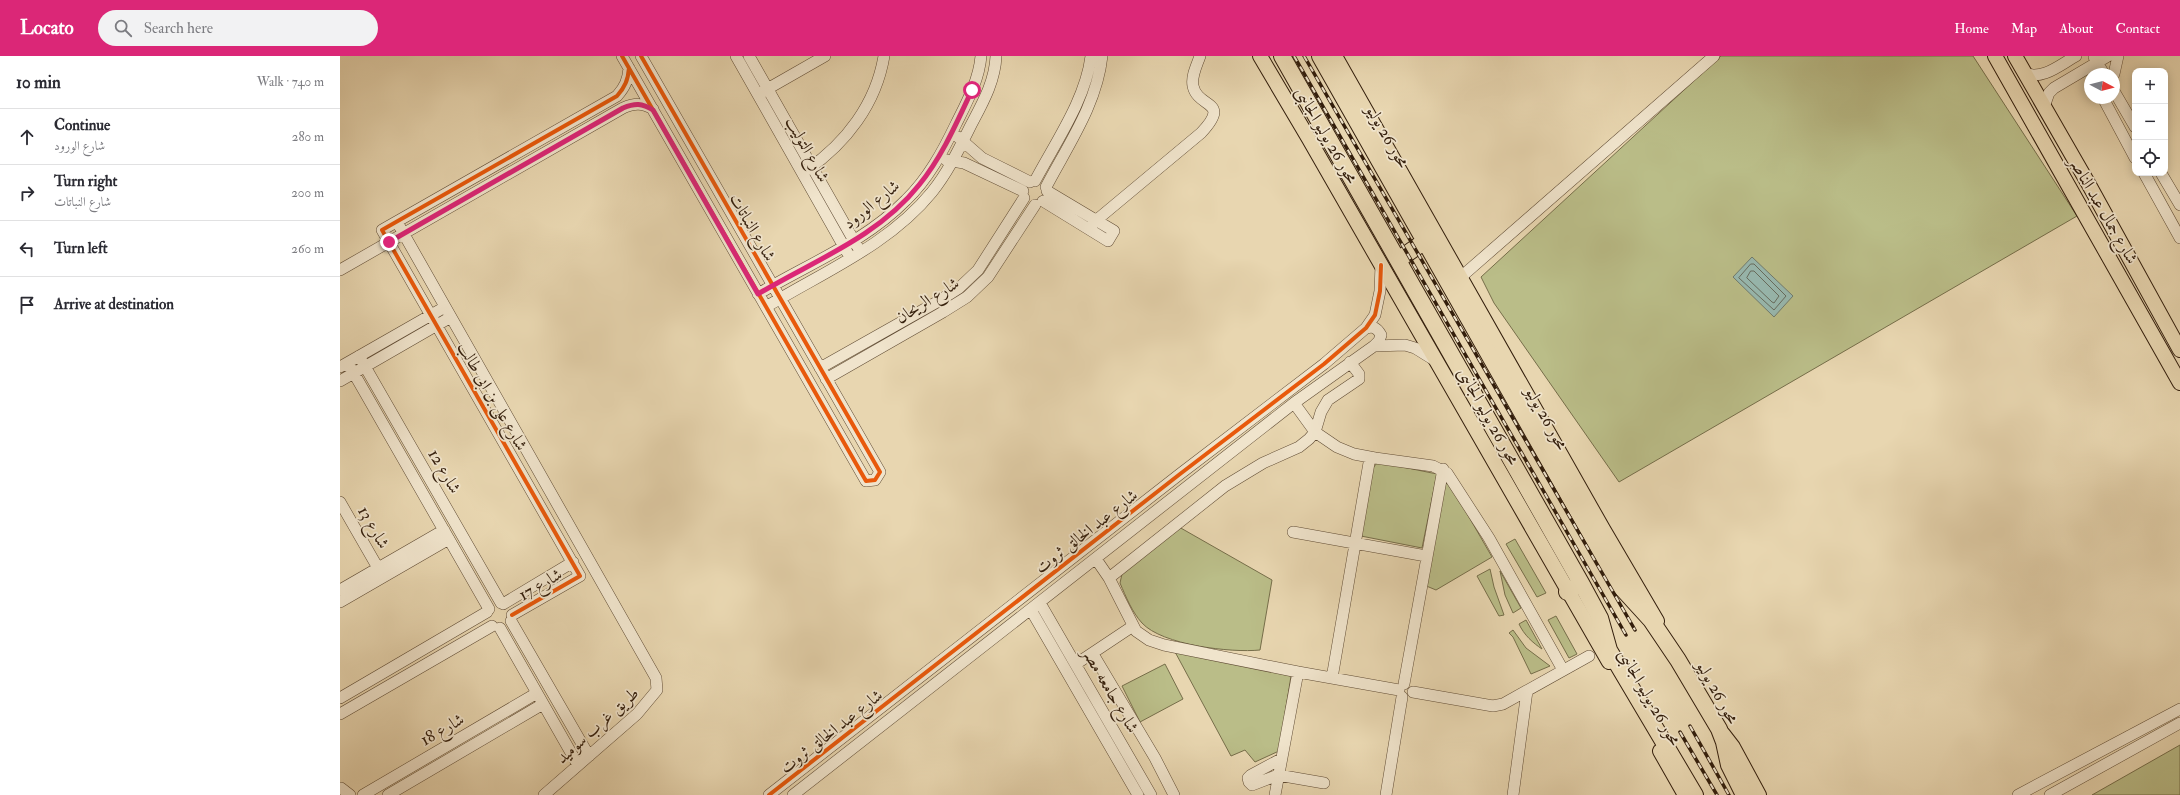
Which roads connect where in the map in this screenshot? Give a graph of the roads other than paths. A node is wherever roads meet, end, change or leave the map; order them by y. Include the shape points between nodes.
1 (622, 56) edge
2 (641, 56) edge
3 (736, 56) edge
4 (749, 56) edge
5 (825, 56) edge
6 (884, 56) edge
7 (981, 56) edge
8 (996, 56) edge
9 (1091, 56) edge
10 (1102, 56) edge
11 (1200, 56) edge
12 (1260, 56) edge
13 (1282, 56) edge
14 (1320, 56) edge
15 (1335, 56) edge
16 (1714, 56) edge
17 (1995, 56) edge
18 (2015, 56) edge
19 (2077, 56) edge
20 (2108, 56) edge
21 (2118, 56) edge
22 (2095, 59) edge
23 (629, 68) junction
24 (2085, 68) edge
25 (2090, 68) edge
26 (2100, 68) edge
27 (2115, 68) edge
28 (2025, 73) junction
29 (2084, 75) edge
30 (763, 92) junction
31 (2120, 99) edge
32 (2106, 104) edge
33 (2044, 107) junction
34 (653, 110) junction
35 (2132, 121) edge
36 (1374, 126) junction
37 (952, 132) junction
38 (962, 142) junction
39 (2132, 152) edge
40 (1378, 158) junction
41 (937, 159) junction
42 (953, 161) junction
43 (812, 167) junction
44 (802, 173) junction
45 (2146, 176) edge
46 (2163, 176) edge
47 (1028, 188) junction
48 (1043, 196) junction
49 (2180, 205) edge
50 (397, 222) junction
51 (1091, 224) junction
52 (403, 234) junction
53 (1111, 236) dead end
54 (2180, 238) edge
55 (1425, 240) junction
56 (854, 241) junction
57 (389, 242) junction
58 (844, 247) junction
59 (860, 252) junction
60 (851, 259) junction
61 (1398, 260) junction
62 (1381, 265) junction
63 (340, 270) edge
64 (1461, 276) junction
65 (772, 285) junction
66 (758, 294) junction
67 (780, 299) junction
68 (937, 302) junction
69 (445, 307) junction
70 (766, 307) junction
71 (943, 312) junction
72 (431, 315) junction
73 (451, 317) junction
74 (437, 325) junction
75 (1366, 328) junction
76 (2173, 337) junction
77 (1374, 346) junction
78 (2160, 347) junction
79 (2180, 350) edge
80 (359, 356) junction
81 (1436, 360) junction
82 (1350, 362) junction
83 (344, 365) edge
84 (365, 367) junction
85 (820, 368) junction
86 (354, 373) junction
87 (2179, 378) edge
88 (826, 379) junction
89 (340, 381) edge
90 (1294, 403) junction
91 (1315, 432) junction
92 (1370, 457) junction
93 (1443, 469) junction
94 (340, 502) edge
95 (1293, 532) dead end
96 (1597, 533) junction
97 (446, 535) junction
98 (1356, 543) junction
99 (1426, 556) junction
100 (1096, 559) junction
101 (573, 562) junction
102 (378, 568) junction
103 (594, 568) joint
104 (580, 576) joint
105 (1109, 578) junction
106 (1581, 583) junction
107 (340, 590) edge
108 (1567, 592) junction
109 (340, 602) edge
110 (502, 604) junction
111 (1035, 607) junction
112 (488, 611) junction
113 (511, 618) junction
114 (1133, 626) junction
115 (496, 627) junction
116 (1093, 654) junction
117 (1589, 656) dead end
118 (1076, 664) junction
119 (1563, 670) junction
120 (1298, 672) junction
121 (1332, 678) junction
122 (1402, 690) junction
123 (1527, 691) junction
124 (538, 693) junction
125 (340, 698) edge
126 (544, 704) junction
127 (2180, 708) edge
128 (340, 714) edge
129 (2180, 723) edge
130 (1718, 729) junction
131 (1659, 741) junction
132 (589, 756) junction
133 (1282, 759) junction
134 (578, 765) junction
135 (1278, 775) junction
136 (1324, 783) dead end
137 (341, 790) edge
138 (350, 795) edge
139 (363, 795) edge
140 (388, 795) edge
141 (544, 795) edge
142 (770, 795) edge
143 (793, 795) edge
144 (1138, 795) edge
145 (1151, 795) edge
146 (1174, 795) edge
147 (1275, 795) edge
148 (1386, 795) edge
149 (1513, 795) edge
150 (1685, 795) edge
151 (1695, 795) edge
152 (1744, 795) edge
153 (1759, 795) edge
154 (2018, 795) edge
155 (2050, 795) edge

1 - 23 street, شارع النباتات
2 - 65 street, شارع النباتات
3 - 30 street, شارع التوليب
4 - 30 street, شارع التوليب
5 - 30 street
6 - 43 street via 876,86 862,115 845,138
7 - 37 street, شارع الورود via 972,90
8 - 38 street, شارع الورود via 988,93
9 - 47 street, شارع الريحان via 1090,69 1080,95
10 - 48 street, شارع الريحان via 1093,100
11 - 51 street via 1193,86 1198,96 1212,106 1212,118 1201,133
12 - 62 main road, محور 26 يوليو الجانبى
13 - 61 highway
14 - 40 highway, محور 26 يوليو
15 - 36 main road
16 - 64 street
17 - 78 main road, شارع جمال عبد الناصر
18 - 28 main road, شارع جمال عبد الناصر
19 - 24 street
19 - 28 street via 2037,76
20 - 22 street
21 - 27 street
22 - 25 street
22 - 26 street
23 - 34 street, شارع النباتات
23 - 50 street via 626,83 617,96
28 - 33 main road, شارع جمال عبد الناصر
29 - 33 street via 2054,88
30 - 43 street, شارع التوليب
30 - 44 street, شارع التوليب
31 - 35 street
32 - 39 street
33 - 76 main road, شارع جمال عبد الناصر
34 - 52 street via 644,104 633,104 623,108
34 - 66 street, شارع النباتات
36 - 40 highway
36 - 64 main road
37 - 38 street
37 - 41 street, شارع الورود
38 - 42 street, شارع الورود
38 - 47 street
40 - 55 highway, محور 26 يوليو
41 - 42 street
41 - 56 street, شارع الورود via 907,200
42 - 47 street
42 - 59 street, شارع الورود via 920,206 894,230
43 - 44 street
43 - 56 street, شارع التوليب
44 - 58 street, شارع التوليب
45 - 54 street
46 - 49 street
47 - 48 street via 1042,183
47 - 48 street via 1029,203
47 - 68 street, شارع الريحان via 978,270 959,288
48 - 51 street
48 - 71 street, شارع الريحان via 988,277 961,302
50 - 52 street, شارع على بن ابى طالب
50 - 57 street, شارع على بن ابى طالب via 382,230
51 - 53 street
52 - 57 street
52 - 69 street, شارع على بن ابى طالب
55 - 61 highway
55 - 96 highway, محور 26 يوليو
56 - 58 street, شارع الورود
56 - 59 street, شارع التوليب
57 - 63 street
57 - 72 street, شارع على بن ابى طالب
58 - 60 street, شارع التوليب
58 - 65 street, شارع الورود
59 - 60 street, شارع الورود
60 - 67 street, شارع الورود
61 - 106 highway
62 - 75 street, شارع عبد الخالق ثروت via 1378,303 1375,315
62 - 81 main road, محور 26 يوليو الجانبى
64 - 96 main road
65 - 66 street, شارع الورود
65 - 67 street, شارع النباتات
66 - 70 street, شارع النباتات
67 - 70 street, شارع الورود
67 - 85 street, شارع النباتات
68 - 71 street
68 - 85 street, شارع الريحان
69 - 72 street
69 - 73 street, شارع على بن ابى طالب
70 - 88 street, شارع النباتات via 866,481 875,480 880,472
71 - 88 street, شارع الريحان
72 - 74 street, شارع على بن ابى طالب
72 - 80 street
73 - 74 street
73 - 103 street, شارع على بن ابى طالب
74 - 84 street
74 - 101 street, شارع على بن ابى طالب
75 - 77 street via 1372,326 1378,329 1381,335
75 - 142 street, شارع عبد الخالق ثروت via 1324,364
76 - 78 main road via 2169,347
76 - 79 main road, شارع جمال عبد الناصر
77 - 81 street via 1405,345
77 - 82 street, شارع عبد الخالق ثروت
78 - 87 main road, شارع جمال عبد الناصر
80 - 83 street
80 - 84 street, شارع 12
81 - 108 main road, محور 26 يوليو الجانبى
82 - 90 street, شارع عبد الخالق ثروت
82 - 91 street via 1359,374 1359,379 1328,400
83 - 86 street, شارع 12
84 - 86 street
84 - 110 street, شارع 12
85 - 88 street, شارع النباتات
86 - 89 street
86 - 97 street, شارع 12
90 - 91 street
90 - 100 street, شارع عبد الخالق ثروت
91 - 92 street via 1337,447
91 - 105 street via 1300,447 1263,463 1225,486
92 - 93 street
92 - 98 street
93 - 99 street
93 - 119 street via 1489,538
94 - 102 street, شارع 13
95 - 98 street
96 - 130 highway, محور 26 يوليو via 1620,586 1651,620 1678,660
97 - 102 street
97 - 109 street
97 - 112 street, شارع 12
98 - 99 street
98 - 121 street
99 - 122 street
100 - 105 street
100 - 111 street, شارع عبد الخالق ثروت
101 - 104 street, شارع على بن ابى طالب
101 - 110 street, شارع 17
102 - 107 street
103 - 132 street, طريق غرب سوميد via 658,684 652,697 637,714
104 - 113 street, شارع 17
105 - 114 street
106 - 108 highway
106 - 131 highway via 1600,618 1609,650
108 - 131 main road, محور 26 يوليو الجانبى
110 - 112 street via 494,604
110 - 113 street via 508,607
111 - 118 street, شارع جامعه مصر
111 - 143 street, شارع عبد الخالق ثروت
111 - 144 street, شارع جامعه مصر
112 - 115 street via 488,622
112 - 125 street
113 - 115 street via 506,627
113 - 132 street
114 - 116 street
114 - 120 street via 1144,638 1164,646
115 - 124 street
115 - 128 street
116 - 118 street
116 - 146 street
117 - 119 street
118 - 145 street, شارع جامعه مصر
119 - 123 street
120 - 121 street
120 - 133 street
121 - 122 street
122 - 123 street via 1412,686 1413,692 1494,706
122 - 148 street
123 - 149 street
124 - 126 street
124 - 139 street, شارع 18
126 - 134 street
126 - 140 street, شارع 18
127 - 154 street
129 - 155 street
130 - 152 highway, محور 26 يوليو via 1729,765
130 - 153 main road via 1733,747
131 - 150 main road, محور 26 يوليو الجانبى
131 - 151 highway
132 - 134 street, طريق غرب سوميد
133 - 135 street
133 - 135 street via 1251,774 1248,778 1252,785 1256,785
134 - 141 street, طريق غرب سوميد
135 - 136 street
135 - 147 street
137 - 138 street

